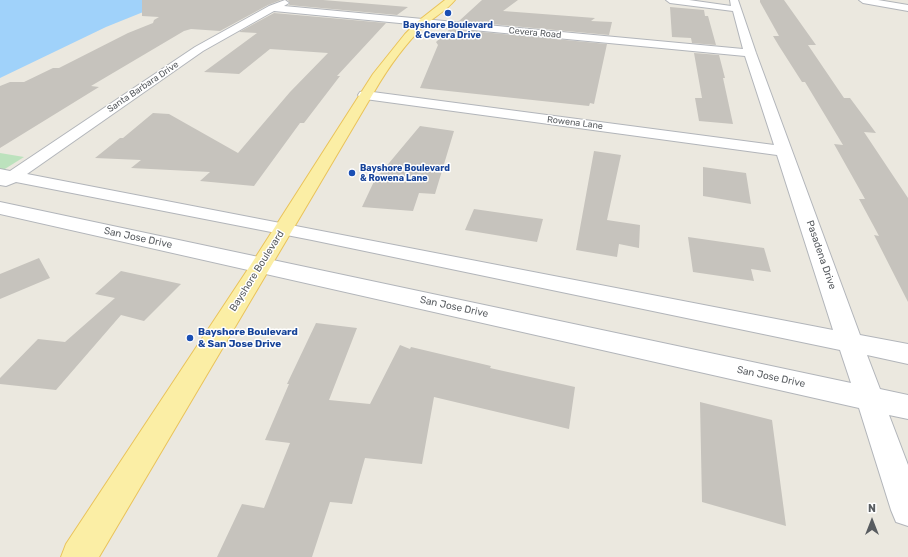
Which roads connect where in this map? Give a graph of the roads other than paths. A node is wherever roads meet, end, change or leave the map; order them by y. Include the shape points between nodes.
1 (291, 0) edge
2 (451, 0) edge
3 (670, 0) edge
4 (864, 0) edge
5 (736, 5) edge
6 (272, 8) junction
7 (908, 8) edge
8 (422, 22) junction
9 (750, 53) junction
10 (365, 95) junction
11 (785, 150) junction
12 (4, 178) edge
13 (0, 208) edge
14 (284, 229) junction
15 (261, 265) junction
16 (850, 342) junction
17 (908, 354) edge
18 (869, 398) junction
19 (908, 407) edge
20 (908, 510) edge
21 (79, 557) edge

1 - 6 street, Santa Barbara Drive
2 - 8 main road, Bayshore Boulevard
3 - 5 street
4 - 7 street
5 - 9 street, Pasadena Drive
6 - 8 street, Cevera Road
6 - 12 street, Santa Barbara Drive via 199,49
8 - 9 street, Cevera Road
8 - 10 main road, Bayshore Boulevard via 399,45
9 - 11 street, Pasadena Drive
10 - 11 street, Rowena Lane
10 - 14 main road, Bayshore Boulevard
11 - 16 street, Pasadena Drive
12 - 14 street
13 - 15 street, San Jose Drive
14 - 15 main road, Bayshore Boulevard
14 - 16 street
15 - 18 street, San Jose Drive
15 - 21 main road, Bayshore Boulevard
16 - 17 street
16 - 18 street, Pasadena Drive
18 - 19 street, San Jose Drive
18 - 20 street, Pasadena Drive

